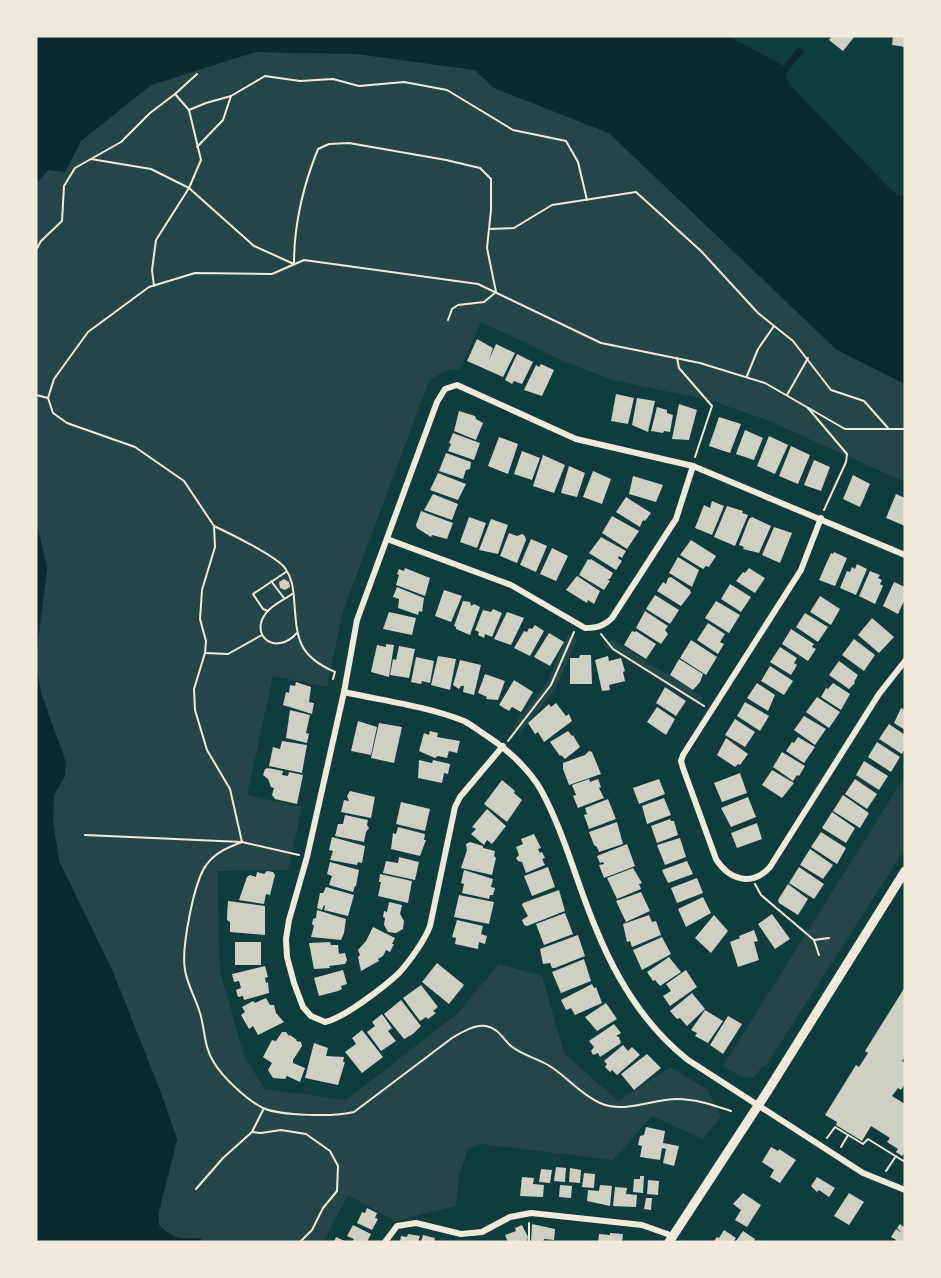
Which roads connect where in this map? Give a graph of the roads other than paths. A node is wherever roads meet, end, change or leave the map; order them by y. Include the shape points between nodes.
1 (693, 466) junction
2 (821, 518) junction
3 (387, 538) junction
4 (905, 555) edge
5 (905, 661) edge
6 (344, 692) junction
7 (503, 746) junction
8 (905, 871) edge
9 (758, 1106) junction
10 (905, 1190) edge
11 (671, 1239) edge
12 (385, 1242) edge

1 - 2 street
1 - 3 street via 676,519 612,618 597,628 585,628 511,585
1 - 3 street via 576,440 457,386 445,389 437,402
2 - 4 street
2 - 5 street via 801,570 681,761 722,868 740,879 763,875 879,694
3 - 6 street via 357,620
6 - 7 street via 430,710 465,722
6 - 7 street via 286,939 287,957 303,1006 311,1016 325,1022 344,1015 400,972 427,934 455,807
7 - 9 street via 540,789 597,931 618,976 646,1017 668,1044 688,1060
8 - 9 main road
9 - 10 street via 863,1173
9 - 11 main road
11 - 12 street via 660,1230 642,1225 528,1214 510,1217 482,1232 461,1234 416,1223 397,1226

